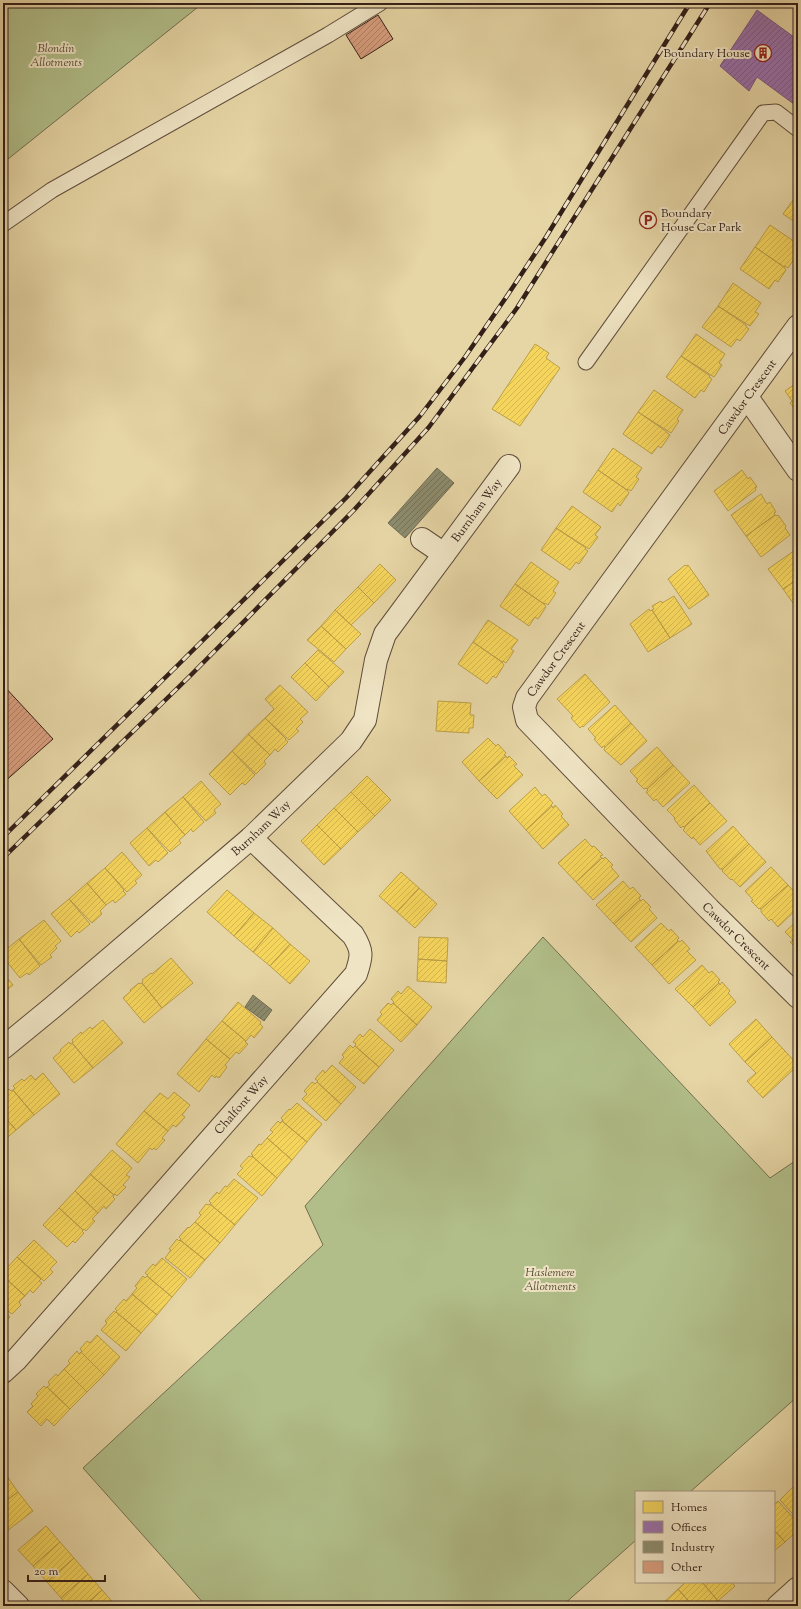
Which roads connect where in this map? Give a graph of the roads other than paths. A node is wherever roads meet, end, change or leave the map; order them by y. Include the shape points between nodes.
1 (380, 3) edge
2 (798, 129) edge
3 (3, 224) edge
4 (798, 326) edge
5 (586, 362) dead end
6 (747, 397) junction
7 (509, 466) dead end
8 (798, 470) edge
9 (422, 539) dead end
10 (444, 554) junction
11 (251, 838) junction
12 (798, 997) edge
13 (3, 1048) edge
14 (3, 1372) edge
15 (798, 1588) edge
16 (778, 1606) edge

1 - 3 lane via 328,35 52,190
2 - 5 lane via 776,112 763,113
4 - 6 street, Cawdor Crescent
6 - 8 street
6 - 12 street, Cawdor Crescent via 527,698 524,707 527,720 709,909
7 - 10 street, Burnham Way
9 - 10 street, Burnham Way
10 - 11 street, Burnham Way via 385,634 376,660 365,720 351,741
11 - 13 street, Burnham Way
11 - 14 street, Chalfont Way via 353,935 360,946 360,962 356,974
15 - 16 street

